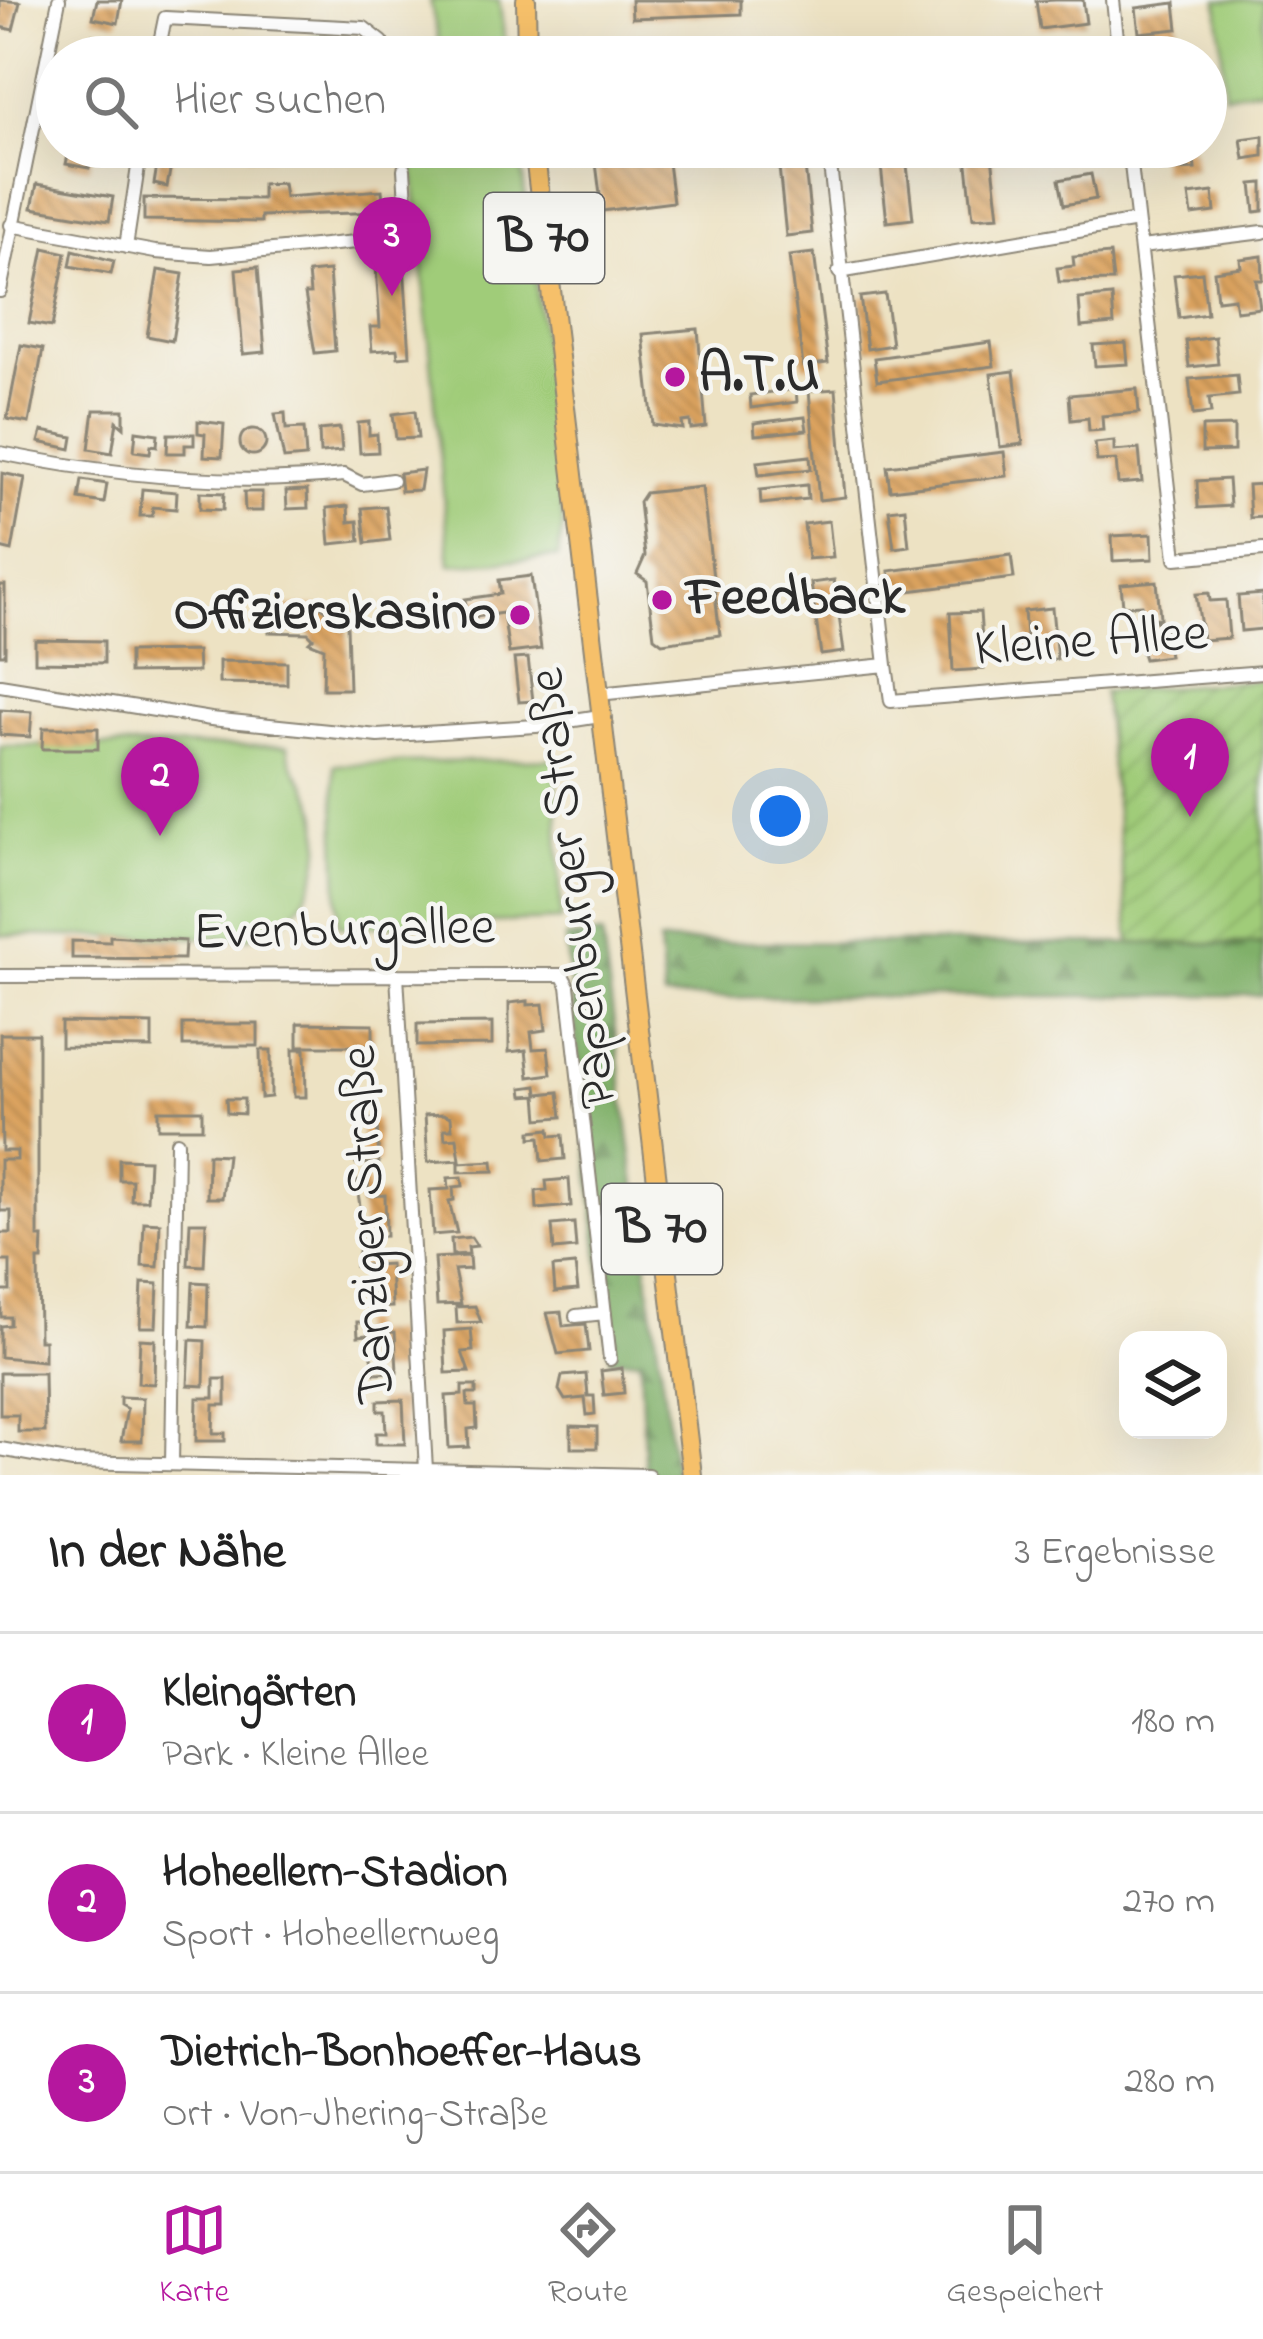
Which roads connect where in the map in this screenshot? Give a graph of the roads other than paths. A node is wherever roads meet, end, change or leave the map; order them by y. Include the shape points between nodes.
1 (59, 0) edge
2 (526, 0) edge
3 (1113, 0) edge
4 (51, 36) edge
5 (161, 36) edge
6 (374, 36) edge
7 (527, 36) edge
8 (1117, 36) edge
9 (36, 108) edge
10 (138, 168) edge
11 (536, 168) edge
12 (830, 168) edge
13 (1131, 168) edge
14 (404, 169) dead end
15 (1137, 221) junction
16 (11, 225) junction
17 (1263, 232) edge
18 (126, 247) junction
19 (1142, 247) junction
20 (839, 272) junction
21 (0, 291) edge
22 (0, 453) edge
23 (392, 480) dead end
24 (1263, 550) edge
25 (886, 664) junction
26 (1263, 672) edge
27 (0, 685) edge
28 (598, 694) junction
29 (600, 716) junction
30 (398, 975) junction
31 (0, 976) edge
32 (176, 1142) dead end
33 (605, 1313) junction
34 (576, 1316) dead end
35 (610, 1359) dead end
36 (0, 1449) edge
37 (172, 1464) junction
38 (426, 1468) junction
39 (648, 1475) edge
40 (692, 1475) edge

1 - 4 street
2 - 7 main road
3 - 8 street
5 - 6 street via 164,18 182,16 364,28
9 - 16 street
10 - 18 street
11 - 28 main road, Papenburger Straße / B 70
12 - 20 street
13 - 15 street
14 - 18 street via 408,237 211,256
15 - 19 street
15 - 20 street
16 - 18 street
16 - 21 street
17 - 19 street
19 - 24 street via 1176,558
20 - 25 street
22 - 23 street via 185,479
25 - 26 street, Kleine Allee via 891,701
25 - 28 street
27 - 29 street via 378,736
28 - 29 main road, Papenburger Straße / B 70
29 - 40 main road, Papenburger Straße / B 70
30 - 31 street, Evenburgallee
30 - 33 street, Evenburgallee via 548,971 566,980
30 - 38 street, Danziger Straße
32 - 37 street
33 - 34 street
33 - 35 street, Evenburgallee
36 - 37 street via 73,1462
37 - 38 street
38 - 39 street

